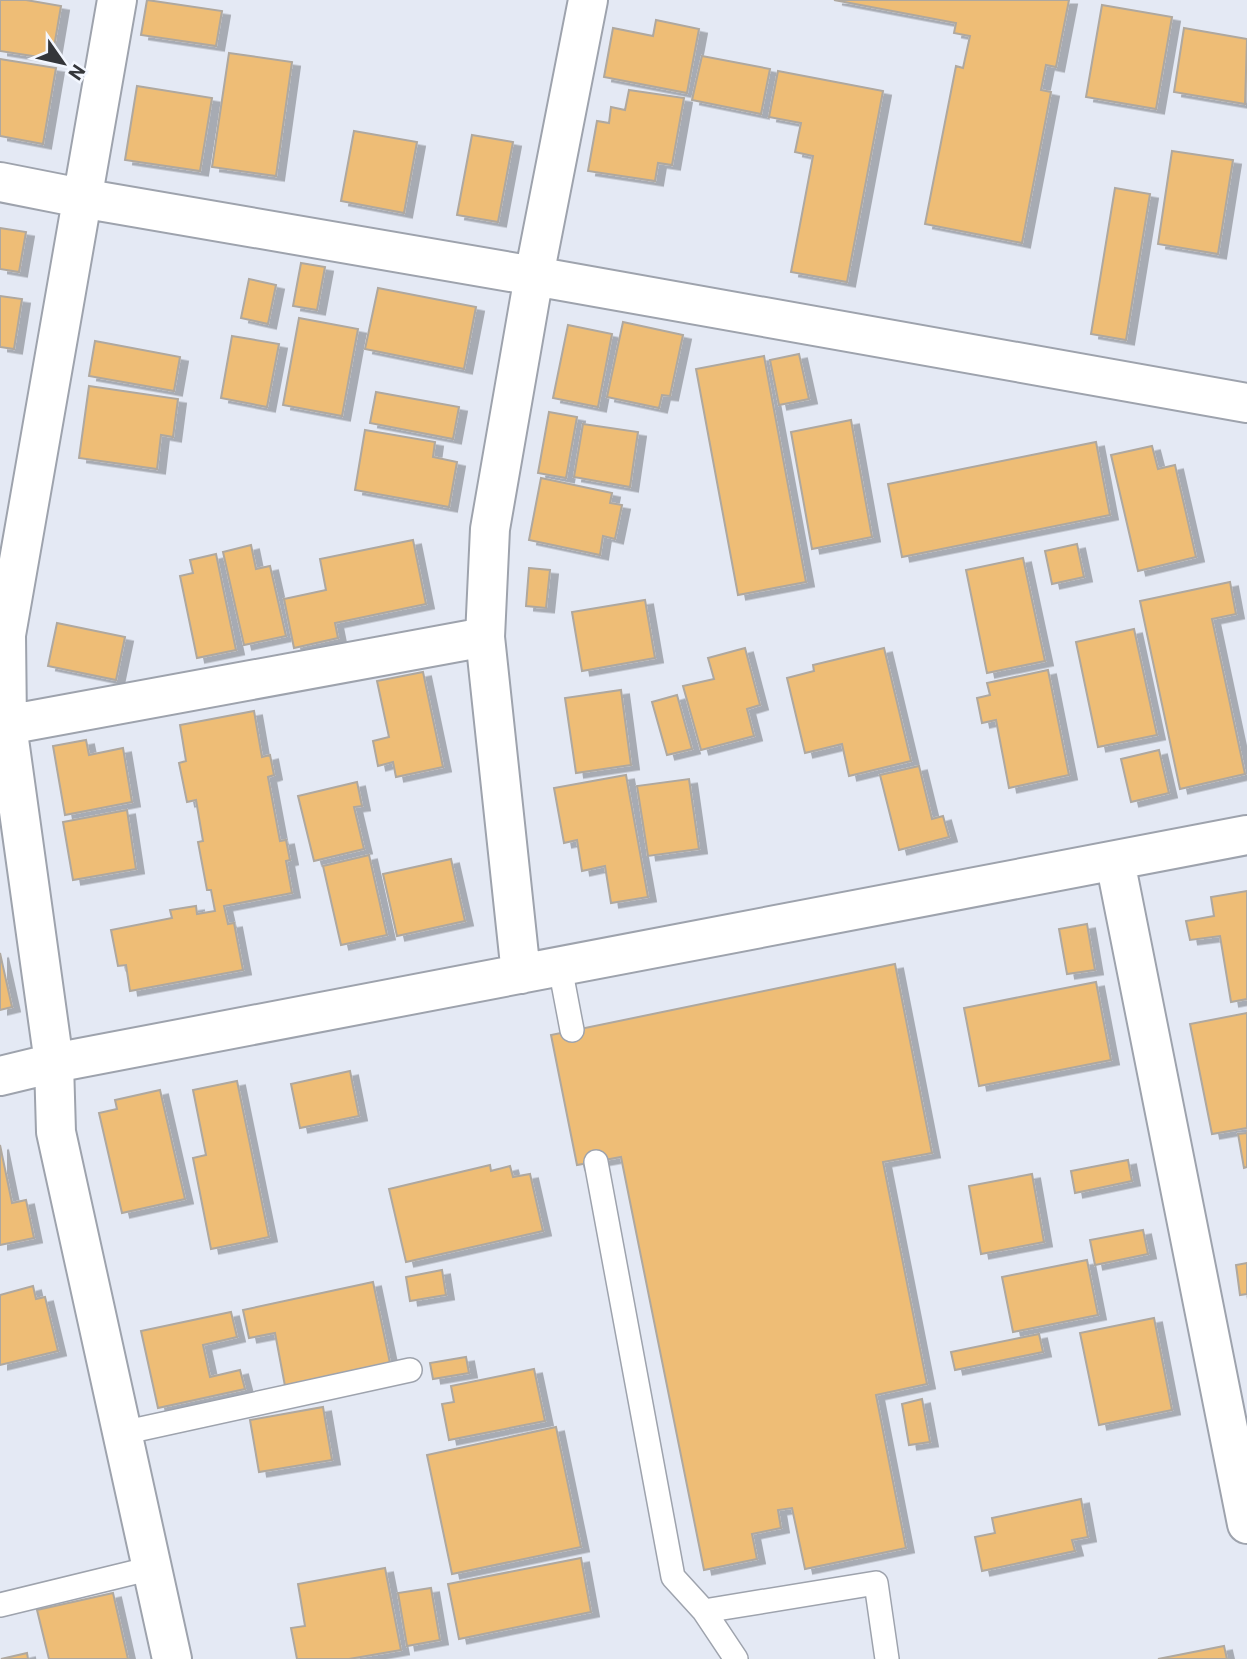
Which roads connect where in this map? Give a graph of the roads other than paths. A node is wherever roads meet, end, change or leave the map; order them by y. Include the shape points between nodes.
1 (117, 0) edge
2 (588, 0) edge
3 (0, 182) edge
4 (81, 198) junction
5 (534, 276) junction
6 (1247, 403) edge
7 (485, 637) junction
8 (7, 725) junction
9 (1247, 835) edge
10 (1115, 861) junction
11 (560, 967) junction
12 (521, 974) junction
13 (572, 1030) dead end
14 (54, 1063) junction
15 (0, 1076) edge
16 (596, 1162) dead end
17 (410, 1370) dead end
18 (122, 1433) junction
19 (1247, 1524) edge
20 (152, 1568) junction
21 (0, 1605) edge
22 (704, 1611) junction
23 (172, 1659) edge
24 (736, 1659) edge
25 (887, 1659) edge

1 - 4 street
2 - 5 street
3 - 4 street
4 - 5 street
4 - 8 street via 6,635
5 - 6 street
5 - 7 street via 490,529
7 - 8 street
7 - 12 street
8 - 14 street
9 - 10 street
10 - 11 street
10 - 19 street
11 - 12 street
11 - 13 lane
12 - 14 street
14 - 15 street
14 - 18 street via 56,1132
16 - 22 lane via 673,1577
17 - 18 lane
18 - 20 street
20 - 21 lane
20 - 23 street
22 - 24 lane
22 - 25 lane via 876,1584

